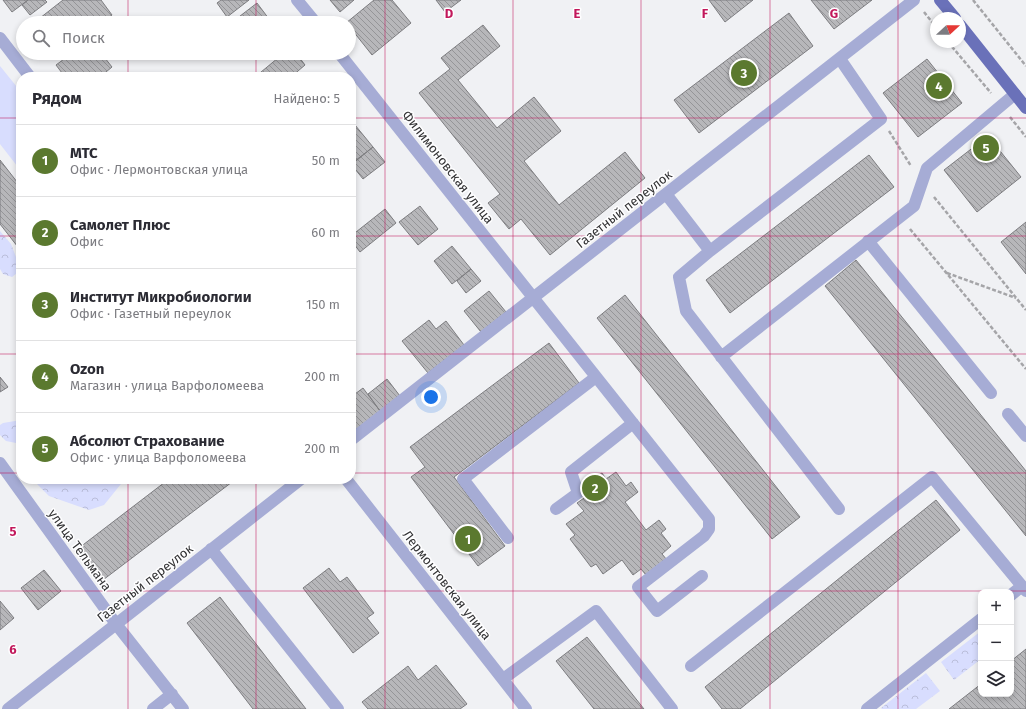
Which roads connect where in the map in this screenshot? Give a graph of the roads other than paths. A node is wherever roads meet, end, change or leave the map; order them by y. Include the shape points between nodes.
1 (297, 0) edge
2 (914, 0) edge
3 (940, 0) edge
4 (950, 12) edge
5 (310, 16) edge
6 (966, 33) edge
7 (0, 38) edge
8 (840, 58) junction
9 (16, 59) edge
10 (17, 60) edge
11 (345, 60) edge
12 (26, 72) edge
13 (354, 72) edge
14 (356, 74) edge
15 (1015, 94) junction
16 (1026, 108) edge
17 (666, 194) junction
18 (868, 241) junction
19 (710, 251) junction
20 (534, 298) junction
21 (721, 357) junction
22 (596, 377) junction
23 (991, 392) dead end
24 (1008, 414) dead end
25 (633, 423) junction
26 (356, 436) edge
27 (1026, 436) edge
28 (0, 463) edge
29 (295, 484) edge
30 (350, 484) edge
31 (556, 509) dead end
32 (839, 509) dead end
33 (508, 538) dead end
34 (211, 549) junction
35 (702, 576) dead end
36 (1024, 589) edge
37 (1014, 594) edge
38 (978, 621) edge
39 (116, 624) junction
40 (691, 666) dead end
41 (503, 679) junction
42 (172, 694) junction
43 (8, 709) edge
44 (153, 709) edge
45 (183, 709) edge
46 (338, 709) edge
47 (526, 709) edge
48 (672, 709) edge
49 (867, 709) edge

1 - 5 street
2 - 8 street, Газетный переулок
3 - 4 main road
6 - 15 main road
7 - 9 street
8 - 17 street, Газетный переулок
8 - 19 street via 882,119
10 - 12 street
11 - 13 street, Филимоновская улица
14 - 20 street, Филимоновская улица
15 - 16 main road
15 - 18 street via 927,168 914,206
17 - 19 street
17 - 20 street, Газетный переулок
18 - 21 street
18 - 23 street
19 - 21 street via 679,277 686,311
20 - 22 street, Филимоновская улица
20 - 26 street, Газетный переулок
21 - 32 street
22 - 25 street, Филимоновская улица
22 - 33 street via 463,479
24 - 27 street
25 - 31 street via 571,472 578,493
25 - 35 street, Филимоновская улица via 709,519 709,529 704,536 638,587 657,611
28 - 39 street, улица Тельмана
29 - 34 street, Газетный переулок
30 - 41 street, Лермонтовская улица
34 - 39 street, Газетный переулок
34 - 46 street
36 - 37 street
36 - 40 street via 932,477
38 - 49 street
39 - 42 street, улица Тельмана
39 - 43 street, Газетный переулок
41 - 47 street, Лермонтовская улица
41 - 48 street via 596,611
42 - 44 street
42 - 45 street, улица Тельмана

